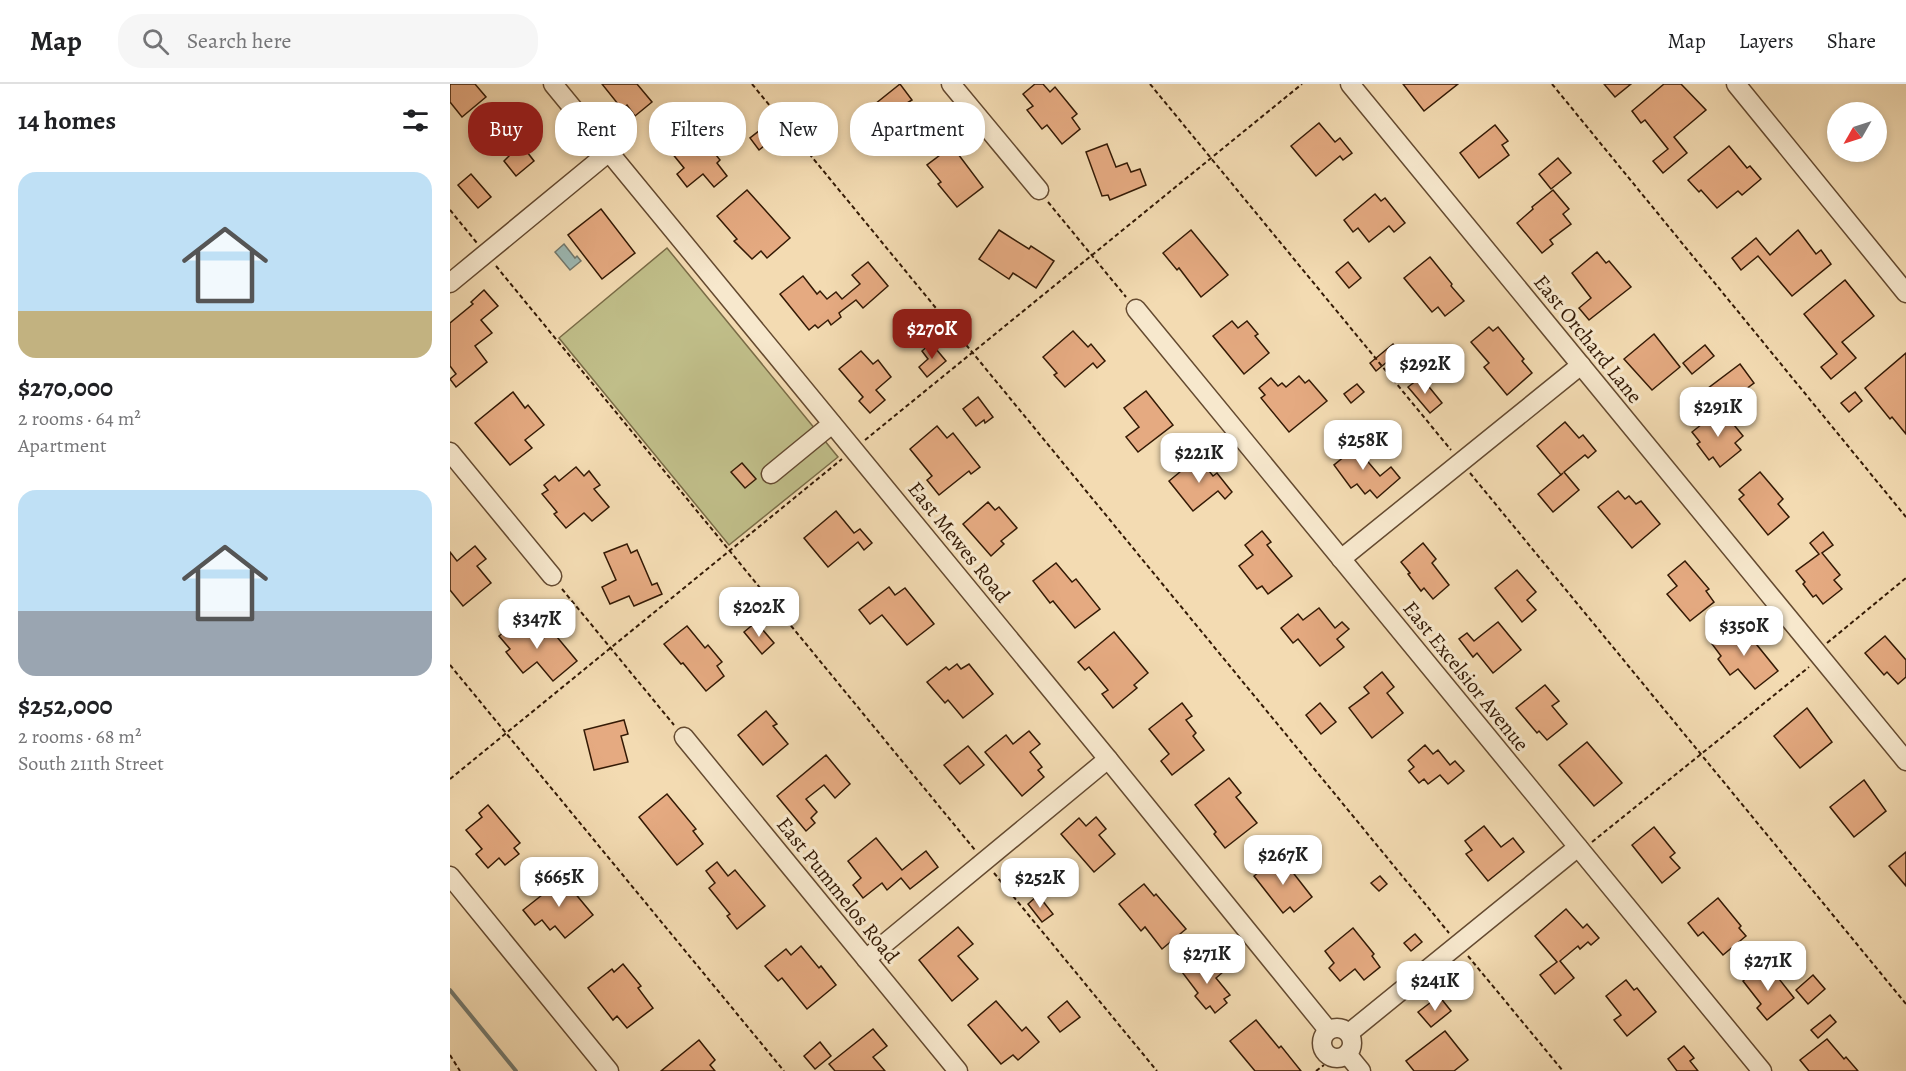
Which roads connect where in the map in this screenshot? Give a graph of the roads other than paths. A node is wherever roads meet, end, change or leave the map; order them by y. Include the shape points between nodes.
1 (553, 84) edge
2 (951, 84) edge
3 (1350, 84) edge
4 (1736, 84) edge
5 (568, 102) edge
6 (604, 156) edge
7 (612, 156) edge
8 (1039, 190) road end
9 (450, 283) edge
10 (1906, 292) edge
11 (1136, 309) road end
12 (1581, 365) junction
13 (832, 424) junction
14 (450, 452) edge
15 (771, 474) dead end
16 (1341, 560) junction
17 (552, 576) road end
18 (684, 737) road end
19 (1108, 759) junction
20 (1906, 761) edge
21 (1578, 847) junction
22 (450, 876) edge
23 (866, 959) junction
24 (1328, 1030) junction
25 (1349, 1033) junction
26 (1347, 1054) junction
27 (609, 1071) edge
28 (958, 1071) edge
29 (1361, 1071) edge
30 (1762, 1071) edge

1 - 5 street, East Mewes Road
2 - 8 street
3 - 12 street, East Orchard Lane
4 - 10 street
6 - 9 street
7 - 13 street, East Mewes Road
11 - 16 street, East Excelsior Avenue
12 - 16 street
12 - 20 street, East Orchard Lane
13 - 15 street
13 - 19 street, East Mewes Road
14 - 17 street
16 - 21 street, East Excelsior Avenue
18 - 23 street, East Pummelos Road
19 - 23 street
19 - 24 street, East Mewes Road
21 - 25 street
21 - 30 street, East Excelsior Avenue
22 - 27 street
23 - 28 street, East Pummelos Road
24 - 25 street via 1339,1028
24 - 26 street via 1322,1038 1325,1052 1333,1058
25 - 26 street via 1352,1041
26 - 29 street

